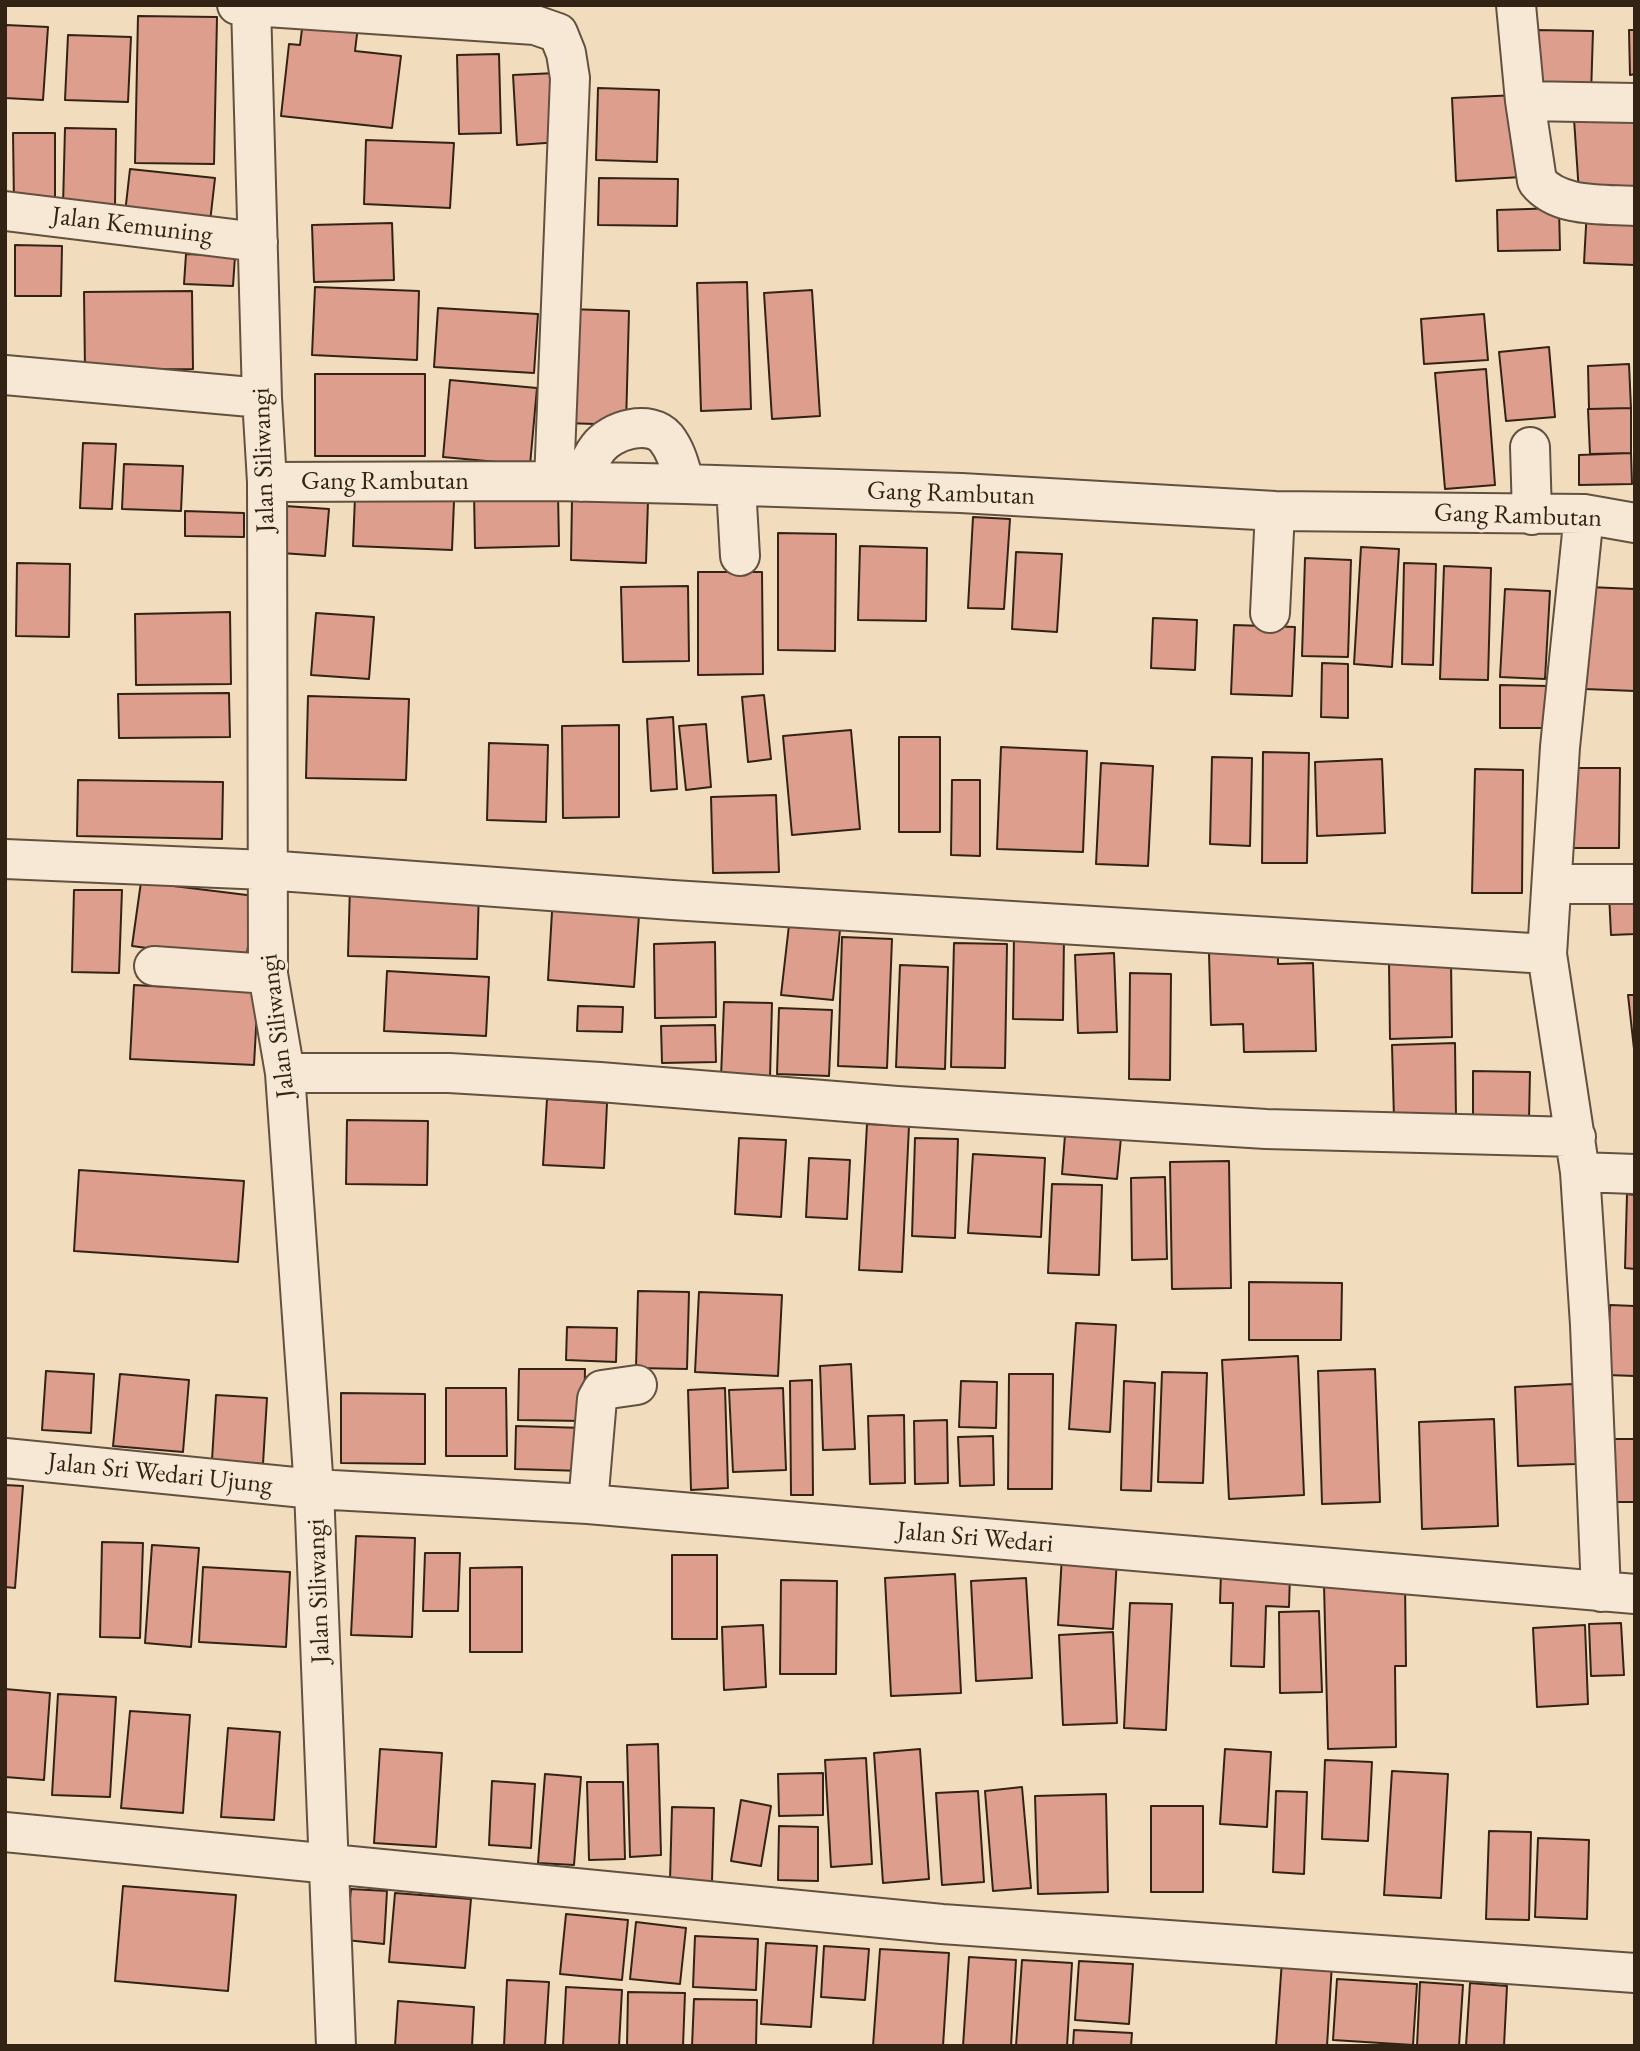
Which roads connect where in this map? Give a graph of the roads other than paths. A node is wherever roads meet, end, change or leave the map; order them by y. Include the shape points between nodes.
1 (237, 5) edge
2 (1516, 5) edge
3 (251, 6) edge
4 (1525, 101) junction
5 (1635, 103) edge
6 (1635, 206) edge
7 (5, 211) edge
8 (258, 242) junction
9 (5, 375) edge
10 (262, 398) junction
11 (1530, 447) dead end
12 (267, 482) junction
13 (567, 482) junction
14 (685, 484) junction
15 (736, 486) junction
16 (1275, 511) junction
17 (1532, 514) junction
18 (1584, 514) junction
19 (1635, 523) edge
20 (740, 556) dead end
21 (1270, 613) dead end
22 (5, 859) edge
23 (266, 870) junction
24 (1552, 884) junction
25 (1635, 884) edge
26 (1547, 954) junction
27 (155, 966) dead end
28 (268, 974) junction
29 (285, 1073) junction
30 (1578, 1154) junction
31 (1635, 1174) edge
32 (637, 1385) dead end
33 (5, 1458) edge
34 (314, 1489) junction
35 (588, 1504) junction
36 (1618, 1593) edge
37 (5, 1832) edge
38 (330, 1863) junction
39 (1635, 1973) edge
40 (336, 2046) edge

1 - 3 street
2 - 4 street
3 - 8 street, Jalan Siliwangi
3 - 13 street via 535,25 558,33 570,78
4 - 5 street
4 - 6 street via 1534,170 1543,189 1583,203
7 - 8 street, Jalan Kemuning
8 - 10 street, Jalan Siliwangi
9 - 10 street
10 - 12 street, Jalan Siliwangi
11 - 17 street
12 - 13 street, Gang Rambutan
12 - 23 street, Jalan Siliwangi
13 - 14 street, Gang Rambutan
13 - 14 street via 600,445 621,431 647,428 665,436
14 - 15 street, Gang Rambutan
15 - 16 street, Gang Rambutan
15 - 20 street
16 - 17 street, Gang Rambutan
16 - 21 street
17 - 18 street, Gang Rambutan
18 - 19 street, Gang Rambutan
18 - 24 street via 1560,747
22 - 23 street
23 - 26 street
23 - 28 street, Jalan Siliwangi
24 - 25 street
24 - 26 street
26 - 30 street
27 - 28 street
28 - 29 street, Jalan Siliwangi
29 - 30 street via 449,1073 600,1082
29 - 34 street, Jalan Siliwangi
30 - 31 street
30 - 36 street via 1590,1325
32 - 35 street via 602,1390 597,1399
33 - 34 street, Jalan Sri Wedari Ujung
34 - 35 street, Jalan Sri Wedari
34 - 38 street, Jalan Siliwangi
35 - 36 street, Jalan Sri Wedari
37 - 38 street
38 - 39 street via 942,1924
38 - 40 street, Jalan Siliwangi

